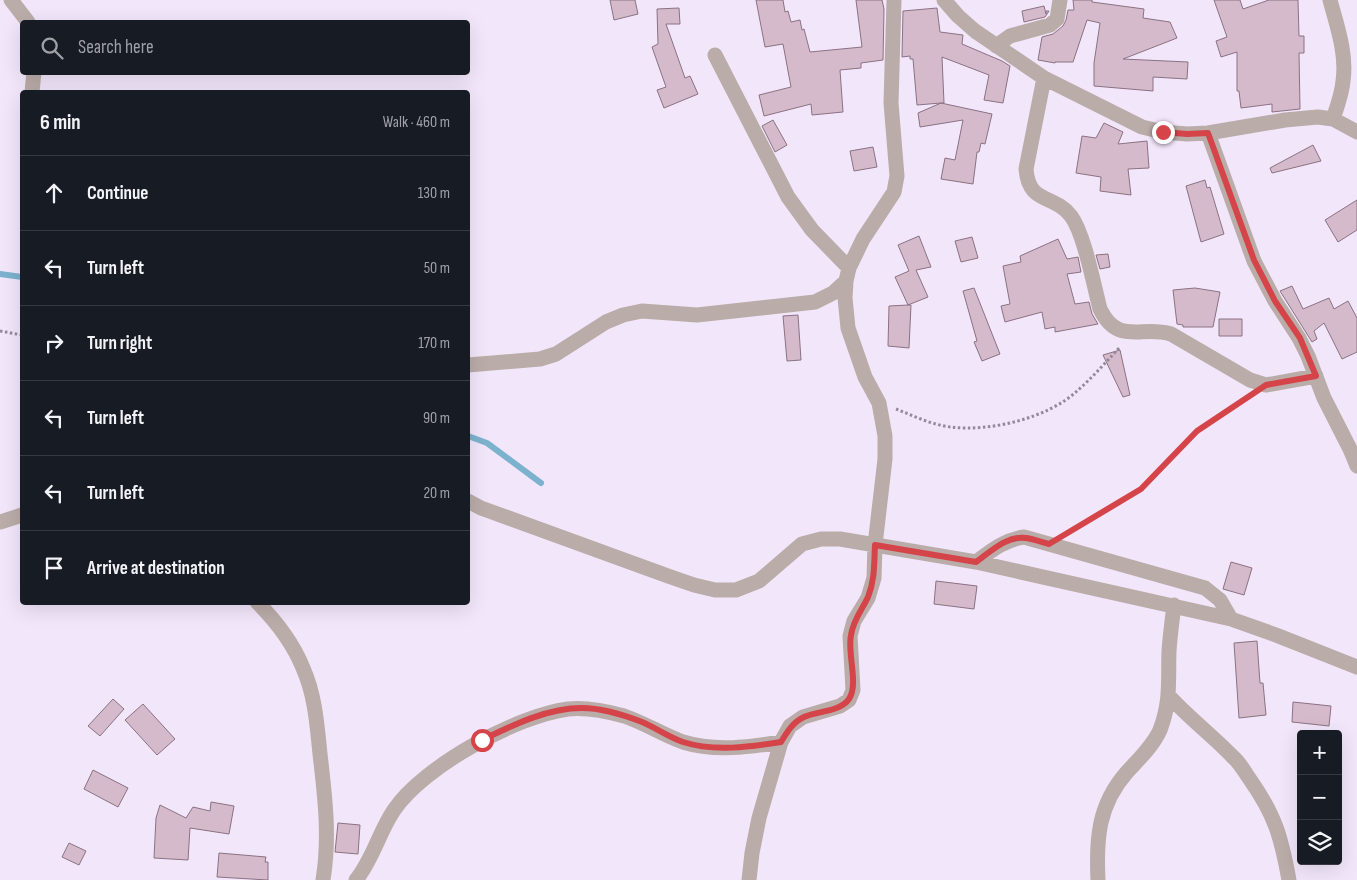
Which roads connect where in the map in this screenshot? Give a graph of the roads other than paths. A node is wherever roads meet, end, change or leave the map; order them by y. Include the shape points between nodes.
1 (11, 0) edge
2 (894, 0) edge
3 (944, 0) edge
4 (1060, 0) edge
5 (1330, 0) edge
6 (26, 20) edge
7 (996, 46) junction
8 (715, 55) dead end
9 (34, 75) edge
10 (1044, 78) junction
11 (32, 90) edge
12 (1333, 119) junction
13 (1357, 132) edge
14 (1208, 133) junction
15 (847, 274) junction
16 (470, 365) edge
17 (1316, 376) junction
18 (1357, 466) edge
19 (470, 502) edge
20 (20, 516) edge
21 (0, 522) edge
22 (875, 545) junction
23 (976, 562) junction
24 (260, 605) edge
25 (1174, 606) junction
26 (1231, 619) junction
27 (1357, 667) edge
28 (1169, 696) junction
29 (781, 742) junction
30 (323, 880) edge
31 (356, 880) edge
32 (749, 880) edge
33 (1098, 880) edge
34 (1289, 880) edge

1 - 6 street
2 - 15 street via 891,96 897,176 894,192 863,239
3 - 7 street via 958,16
4 - 7 street via 1056,19 1050,25 1010,36
5 - 12 street via 1344,61 1344,80
7 - 10 street
8 - 15 street via 788,197
9 - 11 street
10 - 14 street via 1142,127 1163,132
10 - 17 street via 1026,169 1028,186 1038,196 1064,209 1076,224 1106,320 1124,331 1171,334 1250,380 1266,385
12 - 13 street
12 - 14 street via 1285,120
14 - 17 street via 1254,260 1275,301 1300,338
15 - 16 street via 833,293 814,302 697,315 642,311 606,322 556,354 540,359
15 - 22 street via 848,328 864,377 879,403 884,436 885,459
17 - 18 street
19 - 22 street via 668,576 715,590 736,590 759,581 802,544 840,539
20 - 21 street
22 - 23 street
22 - 29 street via 874,578 850,636 853,690 849,700 840,706 803,717 790,726
23 - 25 street
23 - 26 street via 1002,543 1024,537 1205,588 1220,600
24 - 30 street via 288,638 303,668 315,704 328,836
25 - 26 street
25 - 28 street
26 - 27 street
28 - 33 street via 1159,733 1122,778 1102,815 1098,835
28 - 34 street via 1235,758 1264,799 1282,843
29 - 31 street via 733,748 701,746 684,742 642,722 597,709 568,709 532,717 482,740 426,777 395,809
29 - 32 street via 759,818

